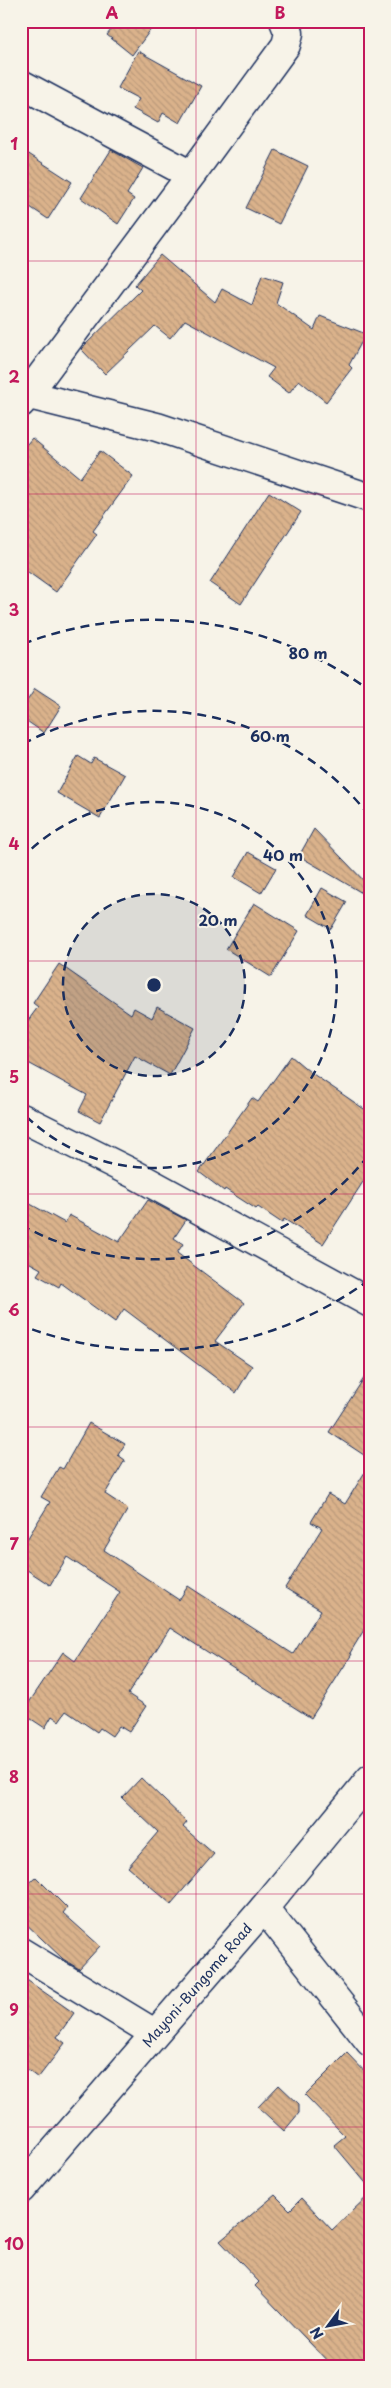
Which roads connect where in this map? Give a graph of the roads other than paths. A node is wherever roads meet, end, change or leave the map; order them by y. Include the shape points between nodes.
1 (284, 21) edge
2 (21, 84) edge
3 (191, 175) junction
4 (25, 399) edge
5 (370, 498) edge
6 (22, 1118) edge
7 (370, 1303) edge
8 (370, 1779) edge
9 (264, 1908) junction
10 (21, 1952) edge
11 (154, 2033) junction
12 (370, 2042) edge
13 (21, 2189) edge

1 - 3 street via 289,33 286,45
2 - 3 street
3 - 4 street
4 - 5 street via 157,427
6 - 7 street via 134,1174
8 - 9 street, Mayoni-Bungoma Road
9 - 11 street, Mayoni-Bungoma Road
9 - 12 street
10 - 11 street
11 - 13 street, Mayoni-Bungoma Road

